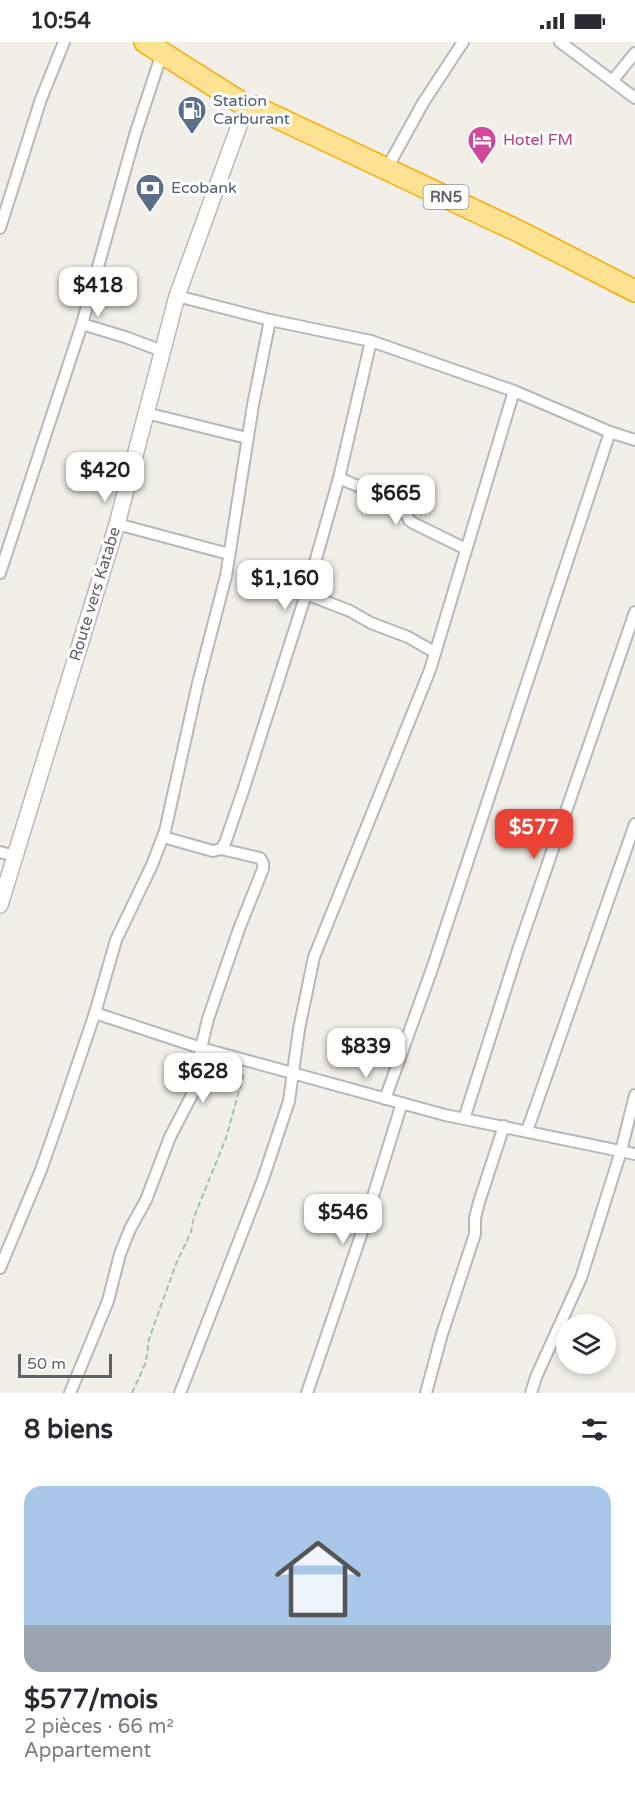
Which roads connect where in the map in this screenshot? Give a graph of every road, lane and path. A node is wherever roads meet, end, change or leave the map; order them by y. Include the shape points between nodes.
1 (64, 42) edge
2 (464, 42) edge
3 (560, 42) edge
4 (154, 47) edge
5 (635, 53) edge
6 (613, 80) junction
7 (635, 98) edge
8 (246, 107) junction
9 (386, 170) junction
10 (0, 228) edge
11 (635, 291) edge
12 (177, 296) junction
13 (270, 320) junction
14 (82, 324) junction
15 (371, 341) junction
16 (162, 351) junction
17 (514, 391) junction
18 (146, 413) junction
19 (610, 432) junction
20 (247, 438) junction
21 (635, 440) edge
22 (339, 478) junction
23 (117, 524) junction
24 (466, 549) junction
25 (229, 554) junction
26 (0, 573) edge
27 (306, 594) junction
28 (635, 612) edge
29 (434, 652) junction
30 (635, 824) edge
31 (163, 837) junction
32 (221, 849) junction
33 (0, 852) edge
34 (15, 856) junction
35 (0, 905) edge
36 (95, 1013) junction
37 (201, 1048) junction
38 (246, 1061) junction
39 (294, 1075) junction
40 (635, 1095) edge
41 (385, 1099) junction
42 (402, 1103) junction
43 (464, 1119) junction
44 (504, 1126) junction
45 (527, 1131) junction
46 (621, 1151) junction
47 (635, 1154) edge
48 (0, 1268) edge
49 (70, 1393) edge
50 (132, 1393) edge
51 (180, 1393) edge
52 (307, 1393) edge
53 (426, 1393) edge
54 (531, 1393) edge

1 - 10 street via 41,99
2 - 9 street via 423,103
3 - 6 street
4 - 8 highway, RN5
4 - 14 street via 135,135
5 - 6 street
6 - 7 street
8 - 9 highway, RN5
8 - 12 street, Route vers Katabe
9 - 11 highway, RN5
12 - 13 street
12 - 16 street, Route vers Katabe
13 - 15 street
13 - 20 street
14 - 16 street
14 - 26 street
15 - 17 street
15 - 22 street
16 - 18 street, Route vers Katabe
17 - 19 street
17 - 24 street
18 - 20 street
18 - 23 street, Route vers Katabe
19 - 21 street
19 - 41 street
20 - 25 street
22 - 24 street via 402,505 413,523
22 - 27 street
23 - 25 street
23 - 34 street, Route vers Katabe
24 - 29 street
25 - 31 street
27 - 29 street
27 - 32 street
28 - 43 street
29 - 39 street via 314,957
30 - 45 street
31 - 32 street
31 - 36 street via 116,940
32 - 37 street via 260,858 263,869 235,939
33 - 34 street
34 - 35 street, Route vers Katabe
36 - 37 street
36 - 48 street via 41,1170
37 - 38 street
37 - 49 street via 195,1089 123,1246 108,1301
38 - 39 street
38 - 50 path via 226,1138 176,1264 149,1339 146,1362
39 - 41 street
39 - 51 street via 263,1179
40 - 46 street
41 - 42 street
42 - 43 street
42 - 52 street
43 - 44 street
44 - 45 street
44 - 53 street via 478,1202 475,1234
45 - 46 street
46 - 47 street
46 - 54 street via 581,1278

